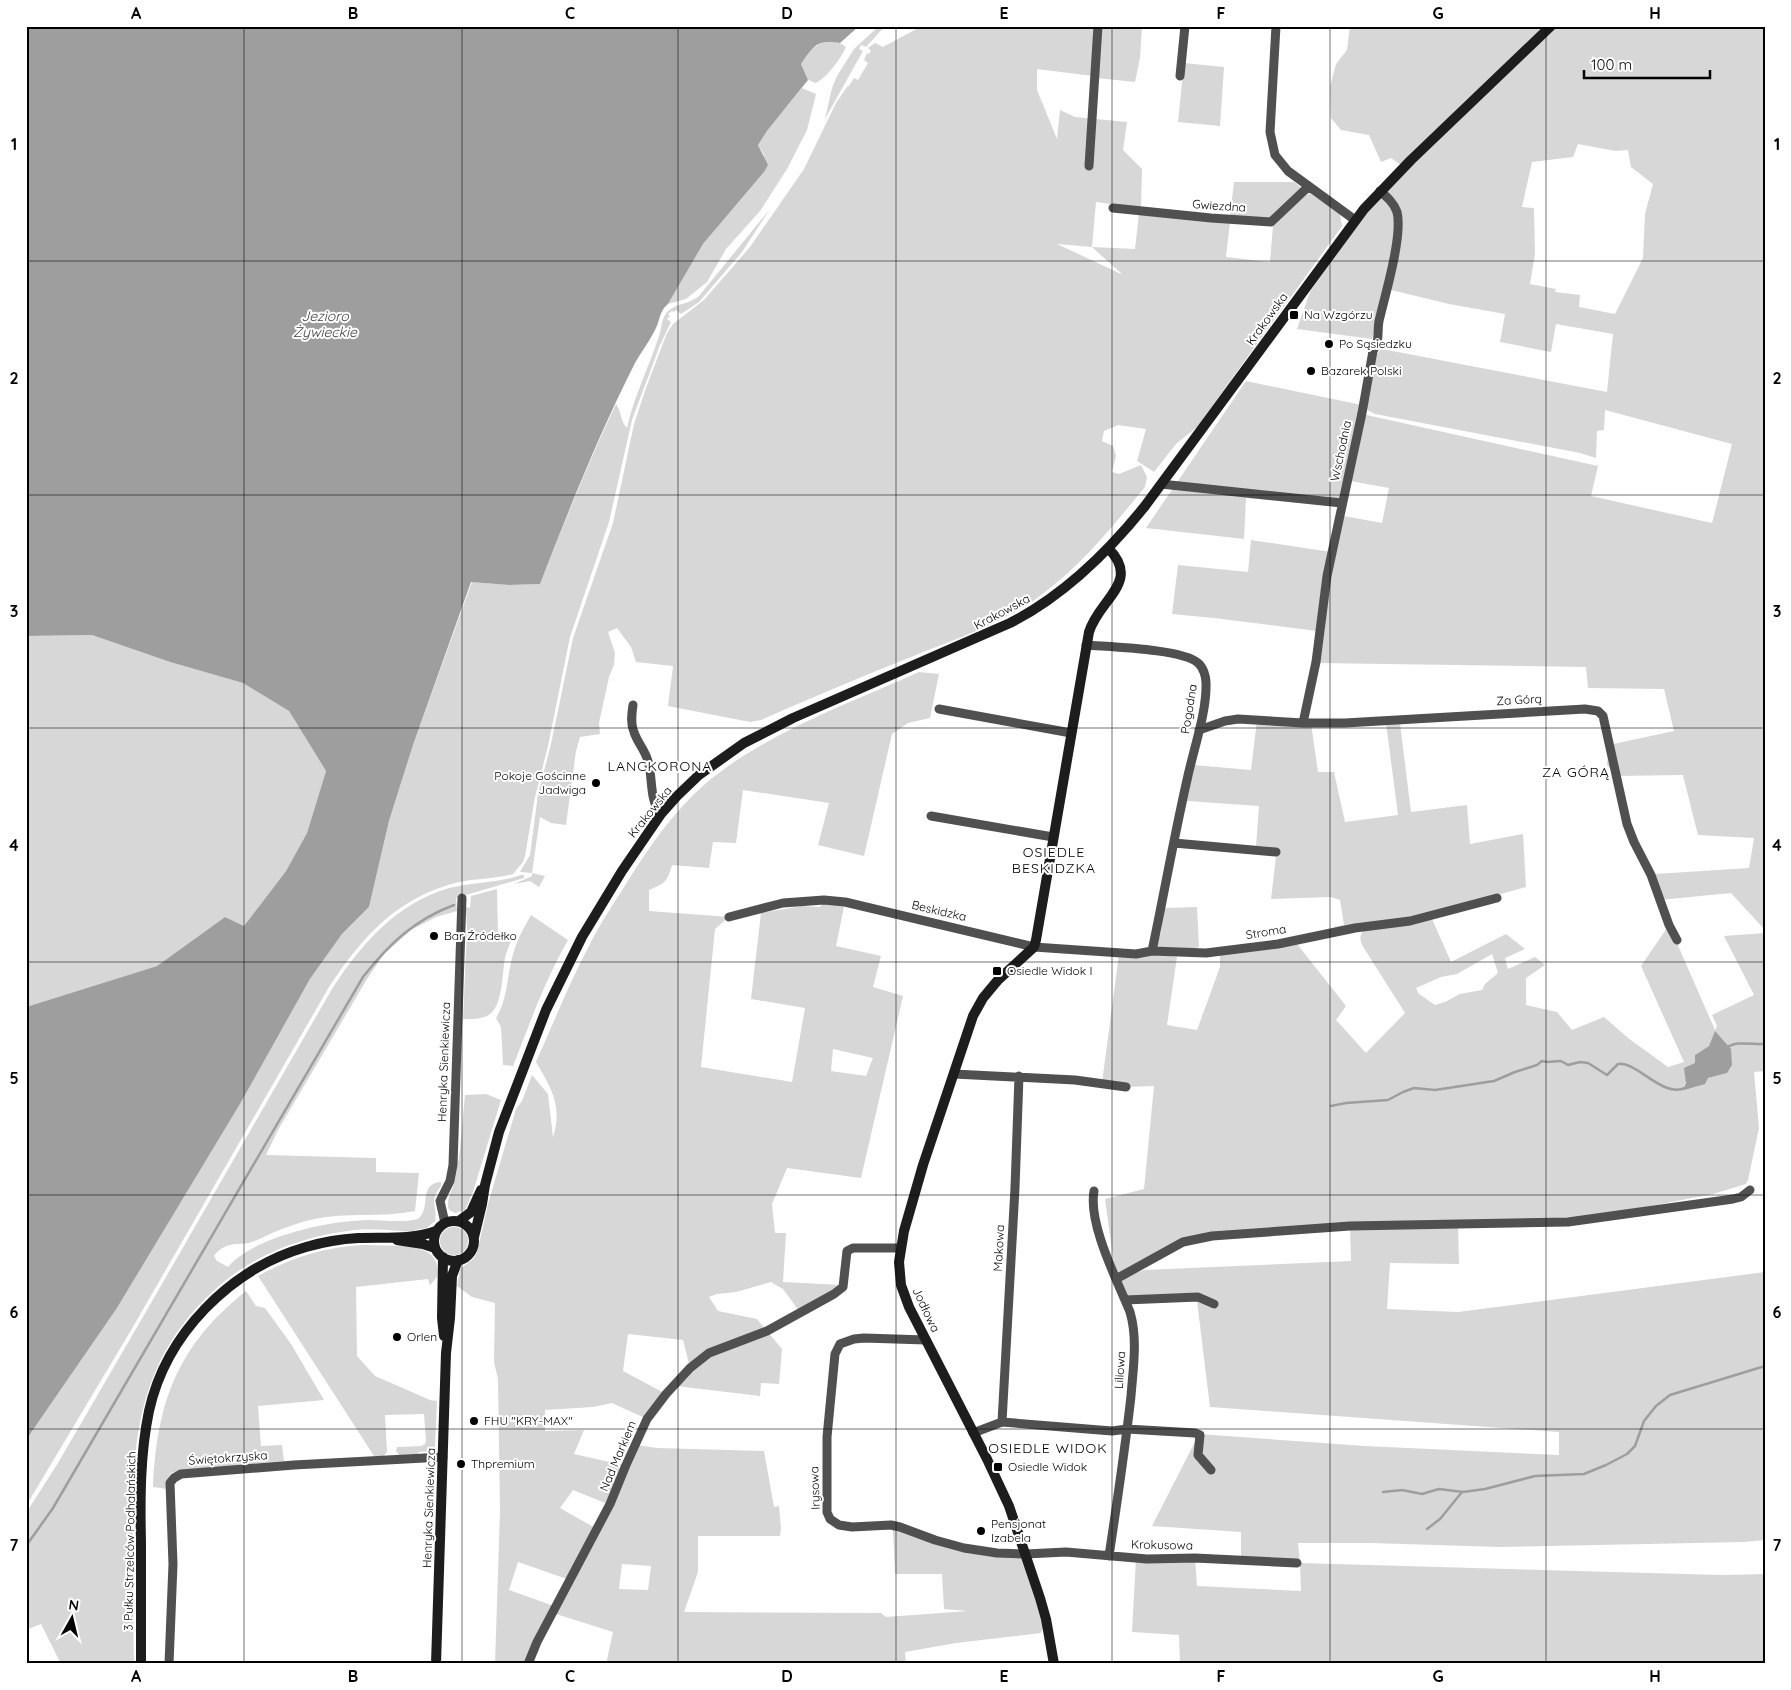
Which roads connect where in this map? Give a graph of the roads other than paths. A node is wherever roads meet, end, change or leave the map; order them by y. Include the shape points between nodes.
1 (1098, 26) edge
2 (1185, 26) edge
3 (1276, 26) edge
4 (1551, 26) edge
5 (1180, 76) dead end
6 (1089, 166) dead end
7 (1309, 186) junction
8 (1380, 191) junction
9 (1113, 208) dead end
10 (1356, 220) junction
11 (1161, 484) junction
12 (1342, 503) junction
13 (1108, 548) junction
14 (1086, 645) junction
15 (633, 704) dead end
16 (939, 709) dead end
17 (1303, 723) junction
18 (1199, 730) junction
19 (1071, 733) junction
20 (661, 814) junction
21 (931, 816) dead end
22 (1053, 837) junction
23 (1174, 843) junction
24 (1276, 852) dead end
25 (462, 898) dead end
26 (1497, 898) dead end
27 (729, 917) dead end
28 (1677, 940) dead end
29 (1034, 947) junction
30 (1152, 951) junction
31 (954, 1074) junction
32 (1019, 1076) junction
33 (1126, 1087) dead end
34 (485, 1185) junction
35 (1750, 1190) dead end
36 (1094, 1191) dead end
37 (460, 1221) junction
38 (445, 1223) junction
39 (436, 1231) junction
40 (474, 1237) junction
41 (390, 1238) junction
42 (435, 1248) junction
43 (900, 1248) junction
44 (443, 1257) junction
45 (458, 1260) junction
46 (1116, 1279) junction
47 (1125, 1300) junction
48 (1214, 1304) dead end
49 (926, 1340) junction
50 (446, 1353) junction
51 (1002, 1422) junction
52 (1127, 1429) junction
53 (973, 1433) junction
54 (443, 1457) junction
55 (1211, 1470) dead end
56 (1026, 1554) junction
57 (1109, 1556) junction
58 (1298, 1563) dead end
59 (141, 1664) edge
60 (169, 1664) edge
61 (436, 1664) edge
62 (528, 1664) edge
63 (1054, 1664) edge

1 - 6 street
2 - 5 street
3 - 7 street via 1272,146 1281,164
4 - 8 main road, Krakowska
7 - 9 street, Gwiezdna via 1271,222
7 - 10 street
8 - 10 main road, Krakowska
8 - 12 street, Wschodnia via 1396,210 1398,228 1378,324 1377,346 1373,351
10 - 11 main road, Krakowska
11 - 12 street
11 - 13 main road, Krakowska
12 - 17 street, Wschodnia
13 - 14 main road via 1119,561 1121,576 1118,587 1091,624
13 - 20 main road, Krakowska via 1065,587 1023,617 793,718 744,743 699,775
14 - 18 street, Pogodna via 1175,654 1198,663 1206,676
14 - 19 main road
15 - 20 street via 633,732 646,756 654,801
16 - 19 street
17 - 18 street, Za Górą via 1238,719
17 - 28 street, Za Górą via 1585,709 1598,711 1603,716 1627,824
18 - 23 street, Pogodna
19 - 22 main road
20 - 34 main road, Krakowska via 622,870 560,978 507,1108
21 - 22 street
22 - 29 main road
23 - 24 street
23 - 30 street, Pogodna
25 - 38 street, Henryka Sienkiewicza via 453,1165 449,1185 440,1204
26 - 30 street, Stroma via 1410,921 1355,928 1278,944 1206,953
27 - 29 street, Beskidzka via 783,903 845,902
29 - 30 street, Stroma via 1136,954
29 - 31 main road, Jodłowa via 998,980 977,1006
31 - 32 street
31 - 43 main road, Jodłowa via 922,1165
32 - 33 street
32 - 51 street, Makowa
34 - 37 main road, Krakowska via 471,1212
34 - 40 main road, Krakowska
35 - 46 street via 1733,1199 1568,1222 1350,1226 1188,1240
36 - 46 street, Liliowa via 1094,1217
37 - 38 main road
37 - 40 main road via 469,1227
38 - 39 main road
39 - 41 main road
39 - 42 main road
40 - 45 main road via 472,1250
41 - 42 main road
41 - 59 main road, 3 Pułku Strzelców Podhalańskich via 333,1241 267,1262 240,1278 215,1299 187,1330 171,1355 153,1399 143,1449
42 - 44 main road
43 - 49 main road, Jodłowa via 901,1285
43 - 62 street, Nad Markiem via 853,1248 847,1251 843,1287 767,1331 709,1353 666,1394 647,1419 610,1504
44 - 45 main road
44 - 50 main road, Henryka Sienkiewicza via 442,1318
45 - 50 main road, Henryka Sienkiewicza via 452,1276
46 - 47 street, Liliowa
47 - 48 street via 1198,1297
47 - 52 street, Liliowa via 1135,1341
49 - 53 main road, Jodłowa
49 - 56 street, Irysowa via 864,1338 840,1344 826,1437 827,1512 830,1519 839,1525 852,1527 891,1525 964,1548
50 - 54 main road, Henryka Sienkiewicza
51 - 52 street via 1112,1431
51 - 53 street
52 - 55 street via 1200,1435 1198,1455
52 - 57 street, Liliowa
53 - 56 main road, Jodłowa via 1009,1506
54 - 60 street, Świętokrzyska via 294,1465 181,1474 174,1478 170,1483 173,1564
54 - 61 main road, Henryka Sienkiewicza
56 - 57 street, Krokusowa via 1066,1552
56 - 63 main road, Jodłowa via 1046,1619
57 - 58 street, Krokusowa

